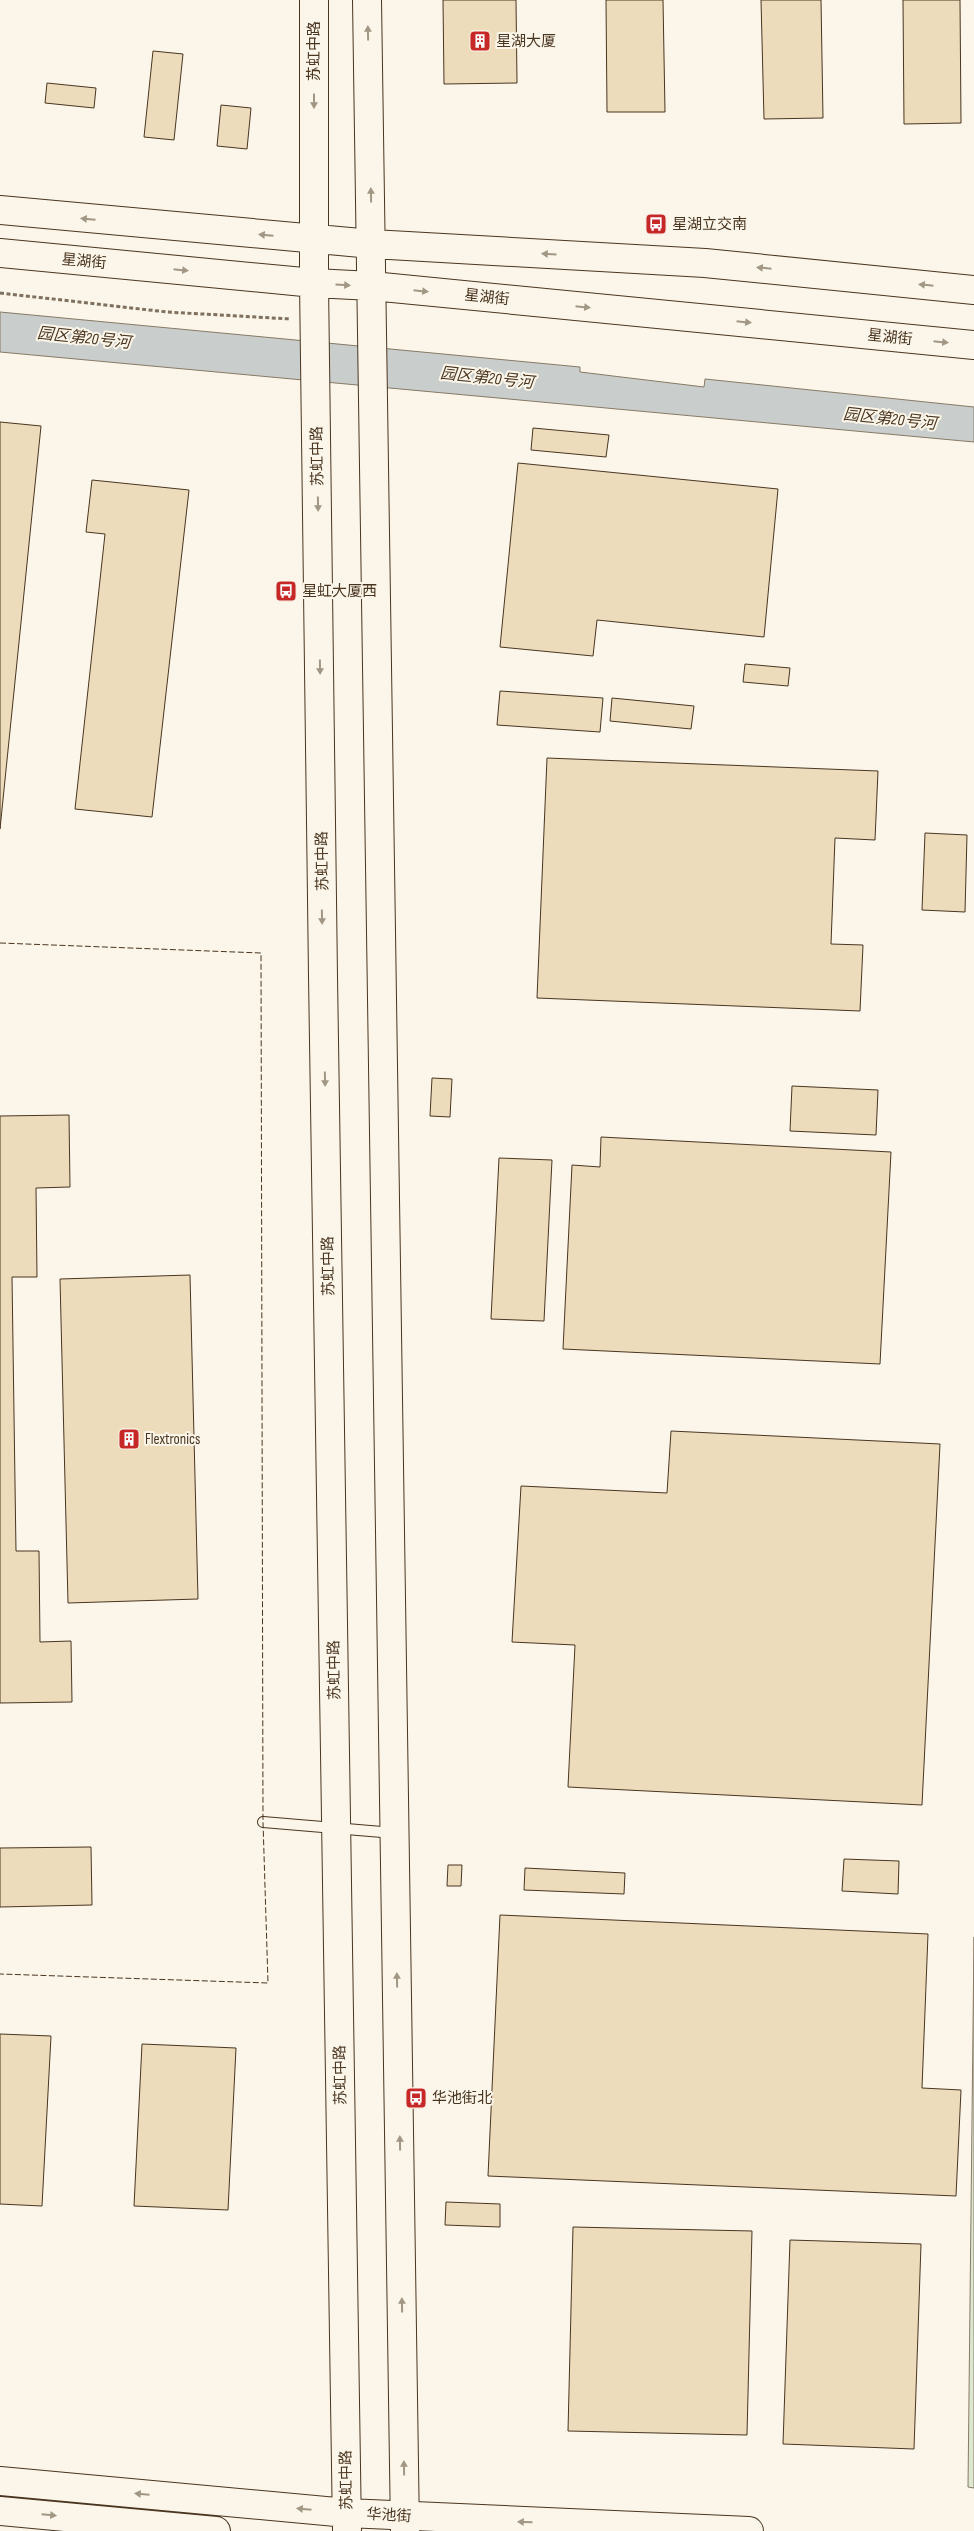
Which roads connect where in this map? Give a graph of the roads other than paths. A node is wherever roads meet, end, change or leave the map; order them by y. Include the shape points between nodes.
1 (314, 0) edge
2 (367, 0) edge
3 (0, 210) edge
4 (315, 239) junction
5 (372, 244) junction
6 (0, 253) edge
7 (314, 283) junction
8 (372, 286) junction
9 (974, 290) edge
10 (974, 345) edge
11 (264, 1822) dead end
12 (337, 1829) junction
13 (395, 1833) junction
14 (0, 2481) edge
15 (0, 2511) edge
16 (347, 2522) edge
17 (405, 2524) edge
18 (216, 2531) edge
19 (749, 2531) edge

1 -> 4 main road, 苏虹中路
5 -> 2 main road
4 -> 3 main road
4 - 5 main road
4 - 7 main road, 苏虹中路
5 - 8 main road
9 -> 5 main road via 705,262
6 -> 7 main road, 星湖街
7 -> 8 main road, 星湖街
7 -> 12 main road, 苏虹中路
8 -> 10 main road, 星湖街
8 - 13 main road
11 - 12 lane
12 - 13 lane
12 - 16 main road, 苏虹中路
17 -> 13 main road
16 -> 14 main road, 华池街
15 -> 18 main road
16 - 17 main road, 华池街
19 -> 17 main road, 华池街

